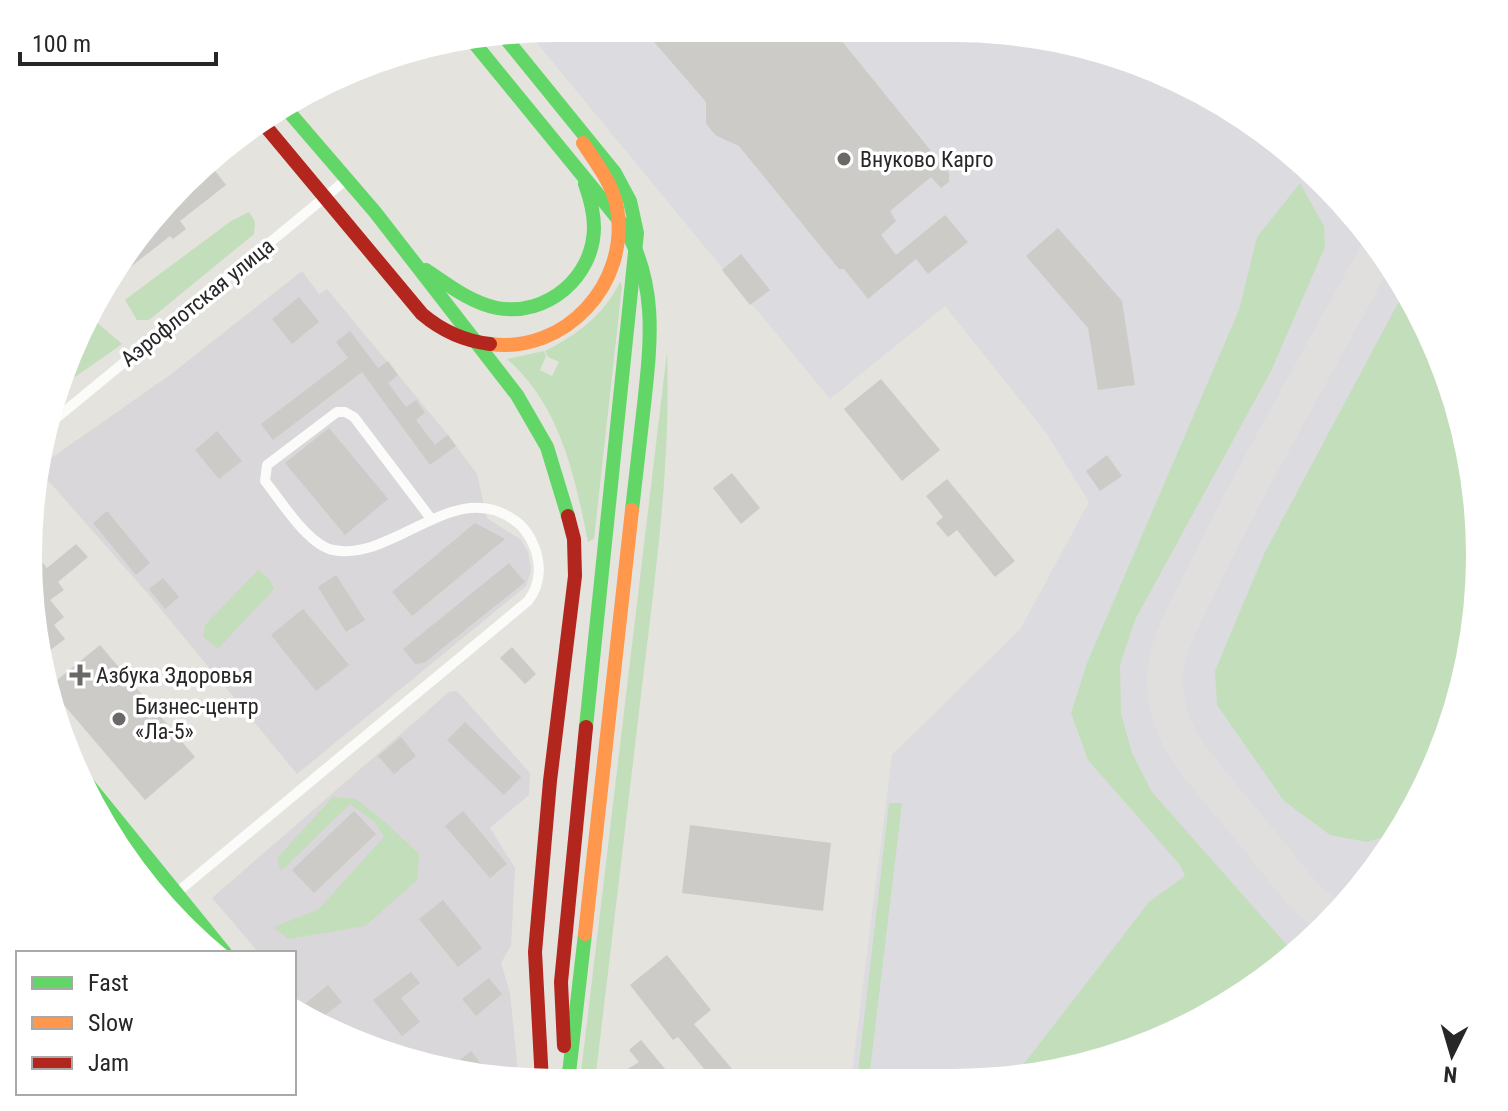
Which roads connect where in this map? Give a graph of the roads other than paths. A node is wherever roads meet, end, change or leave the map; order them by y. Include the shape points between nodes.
1 (510, 44) edge
2 (478, 48) edge
3 (292, 115) edge
4 (569, 118) junction
5 (269, 130) edge
6 (563, 150) junction
7 (347, 179) junction
8 (414, 262) junction
9 (62, 414) edge
10 (432, 520) junction
11 (113, 815) edge
12 (176, 893) junction
13 (171, 897) edge
14 (213, 938) edge
15 (541, 1069) edge
16 (565, 1069) edge
17 (567, 1069) edge

1 - 4 main road
2 - 6 main road
3 - 7 main road
4 - 5 main road via 618,209 613,269 596,300 570,325 539,341 503,347 454,336 420,313
4 - 16 main road via 615,173 630,201 637,233 561,982
6 - 8 main road via 588,190 595,233 584,270 558,296 527,308 492,307
6 - 17 main road via 635,242 651,303 649,359
7 - 8 main road
7 - 9 street, Аэрофлотская улица
8 - 15 main road via 532,417 556,470 574,539 575,576 536,937
10 - 10 street via 363,550 329,549 312,539 264,474 267,465 337,412 345,412
10 - 12 street via 485,509 512,519 536,551 535,592
11 - 12 main road
12 - 13 street
12 - 14 main road

